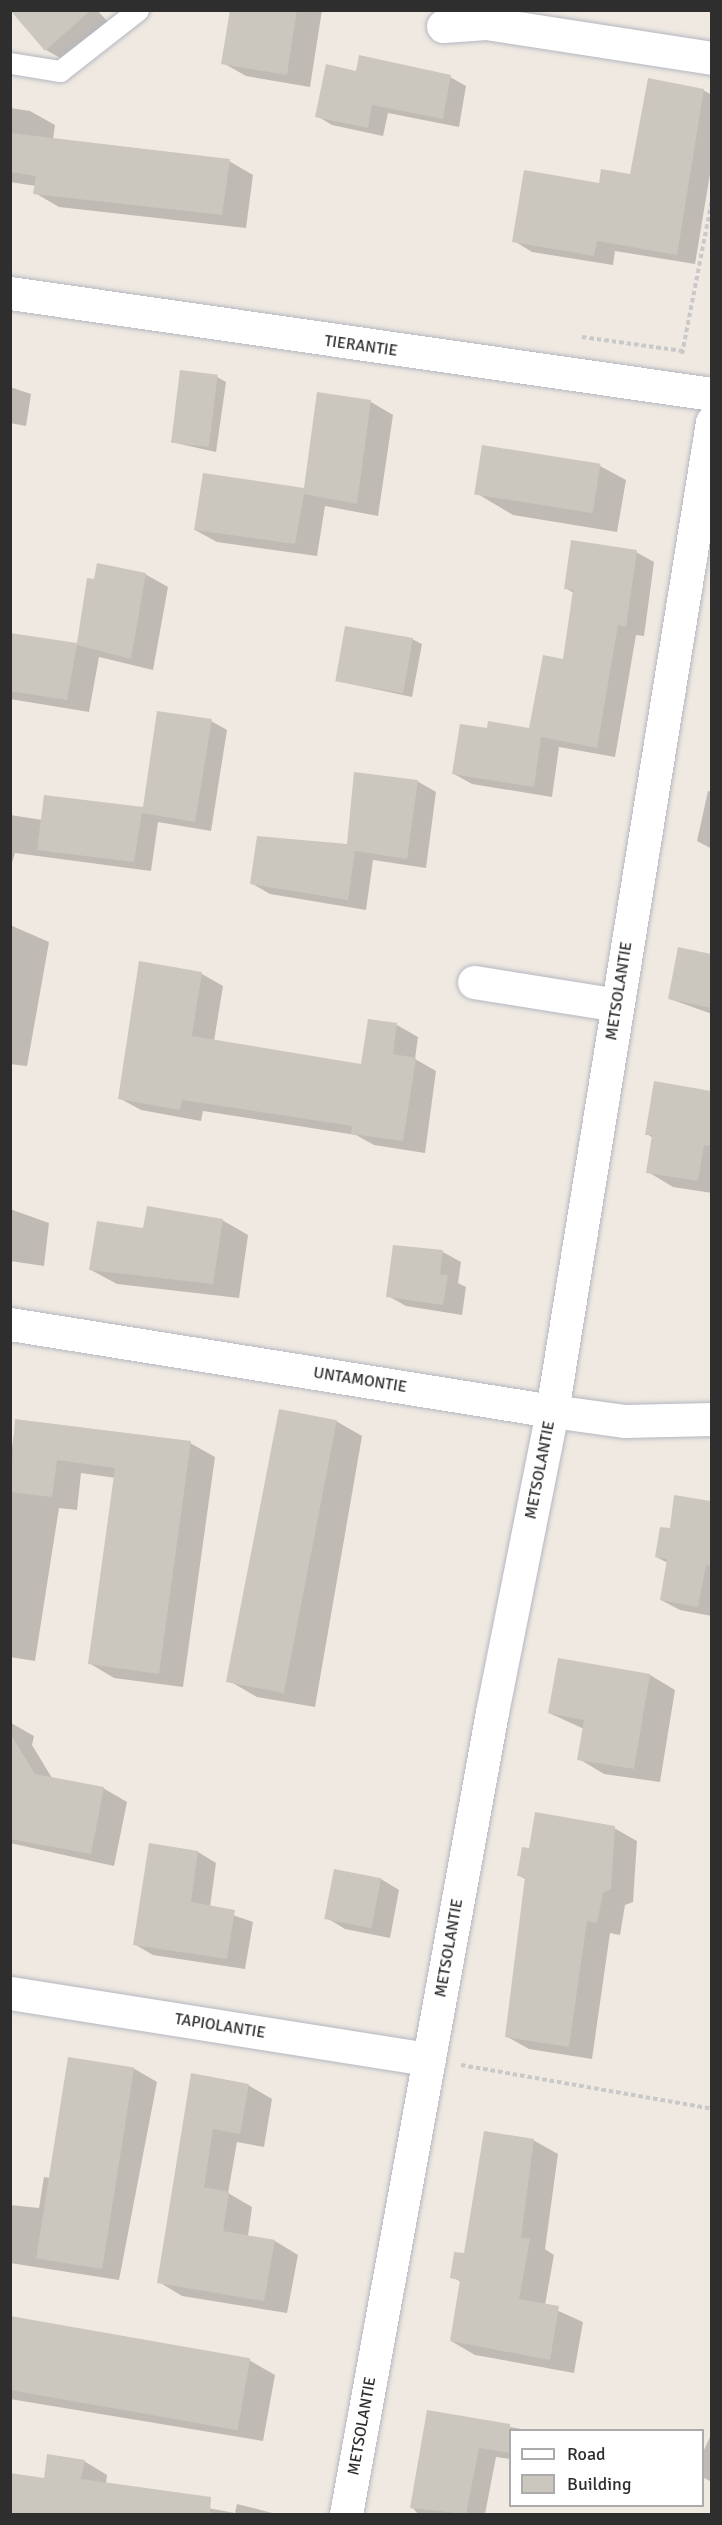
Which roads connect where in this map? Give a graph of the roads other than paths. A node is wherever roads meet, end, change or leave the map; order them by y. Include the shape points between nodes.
1 (138, 10) edge
2 (443, 26) dead end
3 (711, 58) edge
4 (10, 63) edge
5 (10, 294) edge
6 (711, 394) edge
7 (711, 422) edge
8 (474, 982) dead end
9 (617, 1005) junction
10 (10, 1324) edge
11 (552, 1411) junction
12 (711, 1419) edge
13 (10, 1994) edge
14 (429, 2059) junction
15 (346, 2514) edge

1 - 4 lane via 60,71
2 - 3 street via 486,23
5 - 6 street, TIERANTIE
7 - 9 street, METSOLANTIE
8 - 9 street
9 - 11 street, METSOLANTIE
10 - 11 street, UNTAMONTIE
11 - 12 street, UNTAMONTIE via 625,1421
11 - 14 street, METSOLANTIE
13 - 14 street, TAPIOLANTIE
14 - 15 street, METSOLANTIE

